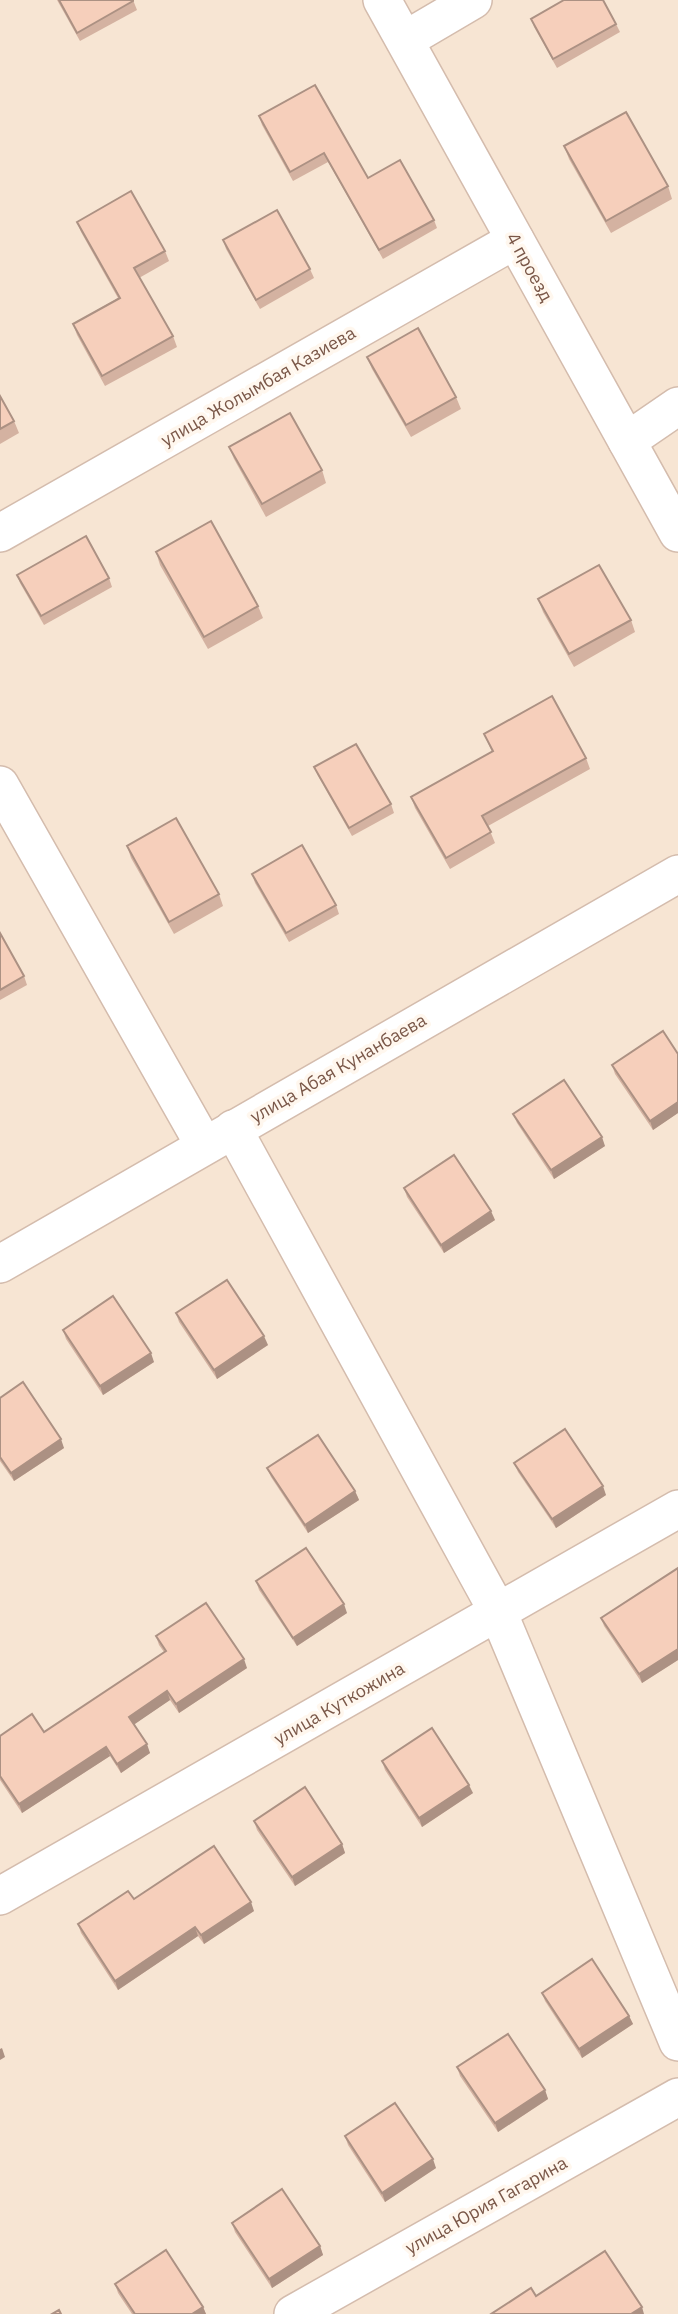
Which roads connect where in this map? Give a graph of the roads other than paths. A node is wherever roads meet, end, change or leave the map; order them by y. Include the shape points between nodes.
1 (382, 0) edge
2 (473, 0) edge
3 (405, 40) junction
4 (515, 240) junction
5 (678, 407) edge
6 (627, 441) junction
7 (0, 533) edge
8 (678, 533) edge
9 (0, 785) edge
10 (678, 874) edge
11 (218, 1137) junction
12 (0, 1264) edge
13 (678, 1509) edge
14 (498, 1612) junction
15 (0, 1896) edge
16 (678, 2042) edge
17 (678, 2097) edge
18 (293, 2314) edge

1 - 3 street, 4 проезд
2 - 3 street
3 - 4 street, 4 проезд
4 - 6 street, 4 проезд
4 - 7 street, улица Жолымбая Казиева
5 - 6 street
6 - 8 street, 4 проезд
9 - 11 street
10 - 11 street, улица Абая Кунанбаева
11 - 12 street, улица Абая Кунанбаева
11 - 14 street
13 - 14 street, улица Куткожина
14 - 15 street, улица Куткожина
14 - 16 street
17 - 18 street, улица Юрия Гагарина

